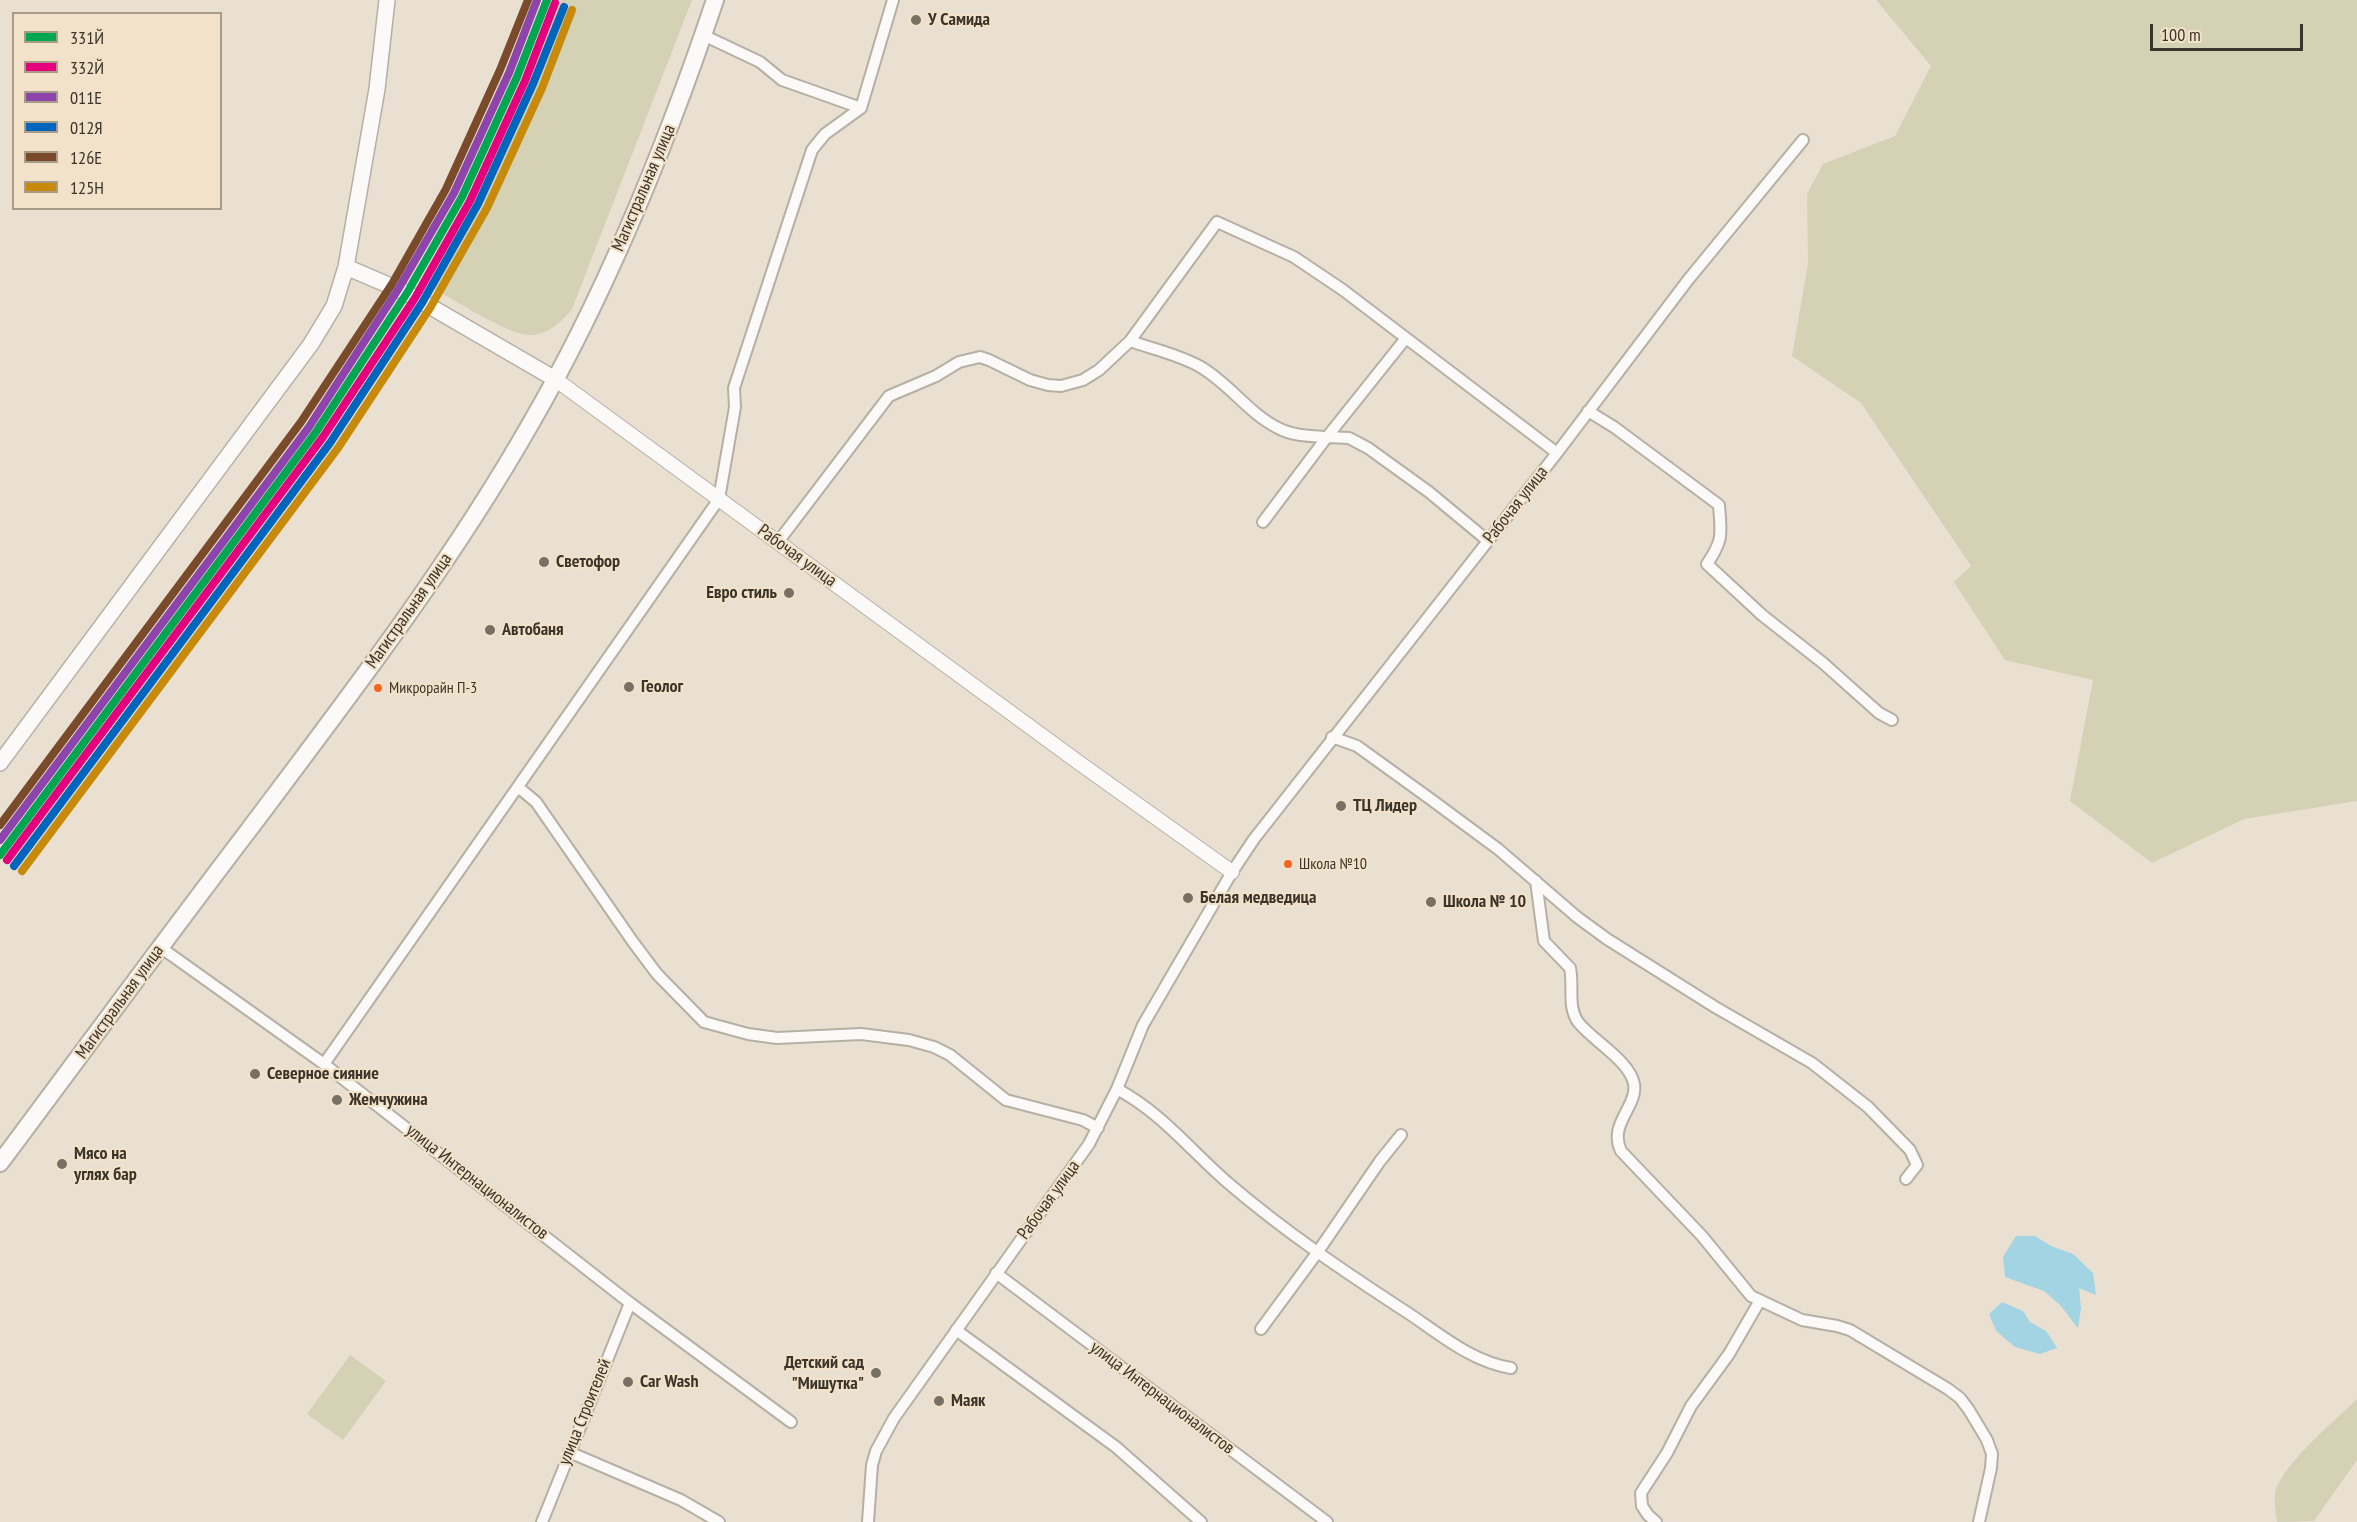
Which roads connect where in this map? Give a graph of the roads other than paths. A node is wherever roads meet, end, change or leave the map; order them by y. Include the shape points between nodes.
1 (387, 0) edge
2 (715, 0) edge
3 (893, 0) edge
4 (703, 35) junction
5 (861, 108) junction
6 (1803, 140) dead end
7 (346, 267) junction
8 (1406, 338) junction
9 (1130, 341) junction
10 (555, 379) junction
11 (1588, 411) junction
12 (1327, 437) junction
13 (1557, 453) junction
14 (719, 499) junction
15 (1263, 522) dead end
16 (1488, 541) junction
17 (778, 542) junction
18 (1892, 720) dead end
19 (1332, 737) junction
20 (0, 763) edge
21 (518, 787) junction
22 (1232, 872) junction
23 (1536, 881) junction
24 (160, 947) junction
25 (324, 1064) junction
26 (1117, 1089) junction
27 (1098, 1128) junction
28 (1401, 1135) dead end
29 (0, 1162) edge
30 (1906, 1179) dead end
31 (1317, 1253) junction
32 (996, 1273) junction
33 (1760, 1302) junction
34 (630, 1303) junction
35 (1261, 1329) dead end
36 (956, 1330) junction
37 (1511, 1368) dead end
38 (791, 1422) dead end
39 (569, 1452) junction
40 (542, 1522) edge
41 (718, 1522) edge
42 (868, 1522) edge
43 (1201, 1522) edge
44 (1327, 1522) edge
45 (1656, 1522) edge
46 (1979, 1522) edge

1 - 7 main road via 377,89
2 - 4 main road, Магистральная улица
3 - 5 street
4 - 5 street via 760,62 782,80
4 - 10 main road, Магистральная улица via 642,196 603,286
5 - 14 street via 825,134 812,150 734,388 735,407
6 - 11 street, Рабочая улица via 1688,280
7 - 10 main road, Рабочая улица via 407,293
7 - 20 main road via 334,306 311,344
8 - 9 street via 1294,257 1217,222
8 - 12 street
8 - 13 street
9 - 12 street via 1200,367 1278,429 1296,435
9 - 17 street via 1099,370 1072,385 1030,380 980,357 959,362 889,396
10 - 14 street, Рабочая улица
10 - 24 main road, Магистральная улица via 532,423 427,587
11 - 13 street, Рабочая улица
11 - 18 street via 1719,505 1720,546 1707,564 1762,615
12 - 15 street
12 - 16 street via 1348,438 1368,448
13 - 16 street, Рабочая улица
14 - 17 street, Рабочая улица
14 - 21 street
16 - 19 street, Рабочая улица
17 - 22 street, Рабочая улица
19 - 22 street, Рабочая улица
19 - 23 street via 1358,746
21 - 25 street
21 - 27 street via 536,802 657,974 704,1022 777,1038 861,1034 909,1040 950,1055 1006,1100 1083,1120
22 - 26 street, Рабочая улица via 1143,1025
23 - 30 street via 1607,939 1791,1049 1868,1107 1915,1157 1917,1165
23 - 33 street via 1544,941 1570,968 1572,1010 1578,1022 1626,1068 1635,1085 1618,1131 1621,1151 1702,1236 1743,1289
24 - 25 street, улица Интернационалистов
24 - 29 main road, Магистральная улица
25 - 34 street, улица Интернационалистов
26 - 27 street, Рабочая улица
26 - 31 street via 1147,1106 1227,1182
27 - 32 street, Рабочая улица
28 - 31 street
31 - 35 street
31 - 37 street via 1464,1349 1489,1363
32 - 36 street, Рабочая улица
32 - 44 street, улица Интернационалистов
33 - 45 street via 1691,1406 1641,1493 1642,1506
33 - 46 street via 1802,1320 1850,1330 1960,1398 1992,1454
34 - 38 street, улица Интернационалистов
34 - 39 street, улица Строителей
36 - 42 street, Рабочая улица via 881,1438 872,1465
36 - 43 street via 1116,1447
39 - 40 street, улица Строителей
39 - 41 street via 681,1500

